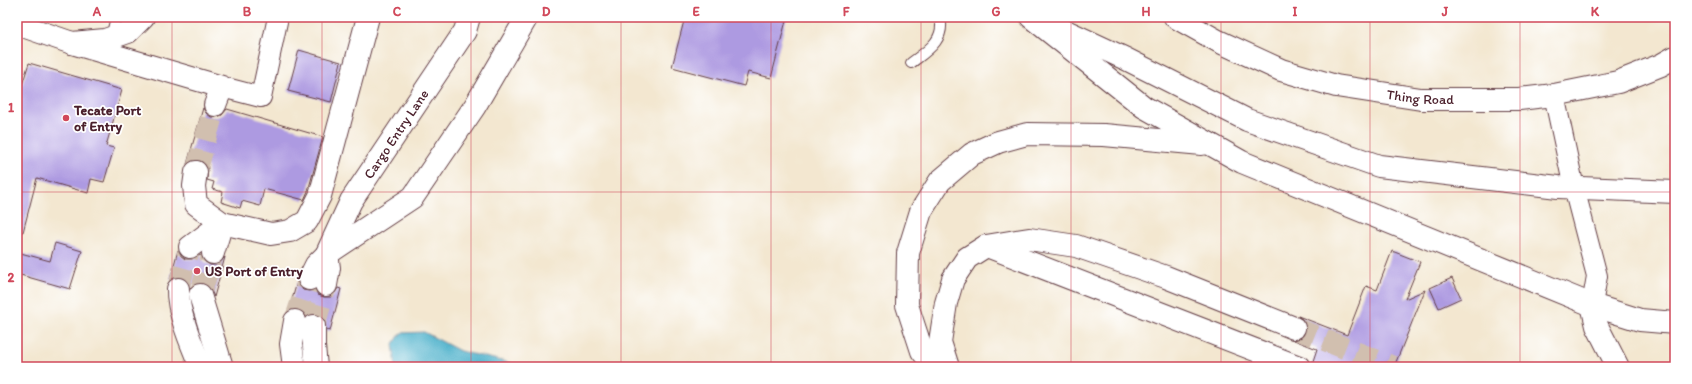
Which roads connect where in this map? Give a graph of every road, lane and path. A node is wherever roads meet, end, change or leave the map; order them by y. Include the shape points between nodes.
1 (116, 17) edge
2 (143, 17) edge
3 (278, 17) edge
4 (368, 17) edge
5 (469, 17) edge
6 (527, 17) edge
7 (940, 17) edge
8 (1031, 17) edge
9 (1035, 17) edge
10 (1175, 17) edge
11 (17, 24) edge
12 (111, 38) junction
13 (72, 43) junction
14 (1675, 57) edge
15 (911, 62) dead end
16 (1554, 95) junction
17 (218, 96) joint
18 (1210, 144) junction
19 (196, 172) tunnel mouth
20 (1574, 188) junction
21 (1675, 192) edge
22 (222, 223) junction
23 (986, 246) junction
24 (190, 247) tunnel mouth
25 (213, 253) tunnel mouth
26 (327, 254) junction
27 (317, 282) tunnel mouth
28 (178, 289) tunnel mouth
29 (200, 295) tunnel mouth
30 (1592, 305) junction
31 (1675, 323) edge
32 (1294, 328) tunnel mouth
33 (201, 367) edge
34 (222, 367) edge
35 (294, 367) edge
36 (316, 367) edge
37 (935, 367) edge
38 (948, 367) edge
39 (1300, 367) edge
40 (1618, 367) edge

1 - 12 lane
2 - 12 main road via 128,32
3 - 17 street via 260,97
4 - 22 main road via 320,196 306,221 290,230 271,234
5 - 26 main road, Cargo Entry Lane via 465,31 351,201
6 - 26 main road via 475,106 413,197
7 - 15 lane via 941,32 936,42 928,51
8 - 18 main road via 1144,107
9 - 20 main road via 1247,120 1379,166
10 - 16 main road, Thing Road via 1218,41 1281,70 1336,86 1421,99 1519,99
11 - 13 main road
12 - 13 main road
13 - 17 main road
14 - 16 main road, Thing Road via 1618,82
16 - 20 street
18 - 30 main road via 1242,162
18 - 37 main road via 1104,135 1027,134 998,142 967,158 940,181 924,205 908,253 907,305 922,351
19 - 22 main road via 196,204
20 - 21 main road
20 - 30 street via 1596,276
22 - 24 main road
22 - 25 main road
23 - 32 main road via 1029,239 1076,246 1166,277
23 - 38 main road via 967,258 951,285 940,342
23 - 39 main road
26 - 27 main road via 316,265
28 - 33 main road via 177,300 189,340
29 - 34 main road
30 - 31 main road via 1640,320
30 - 40 main road via 1597,326
35 - 36 main road via 291,344 305,324 314,346

